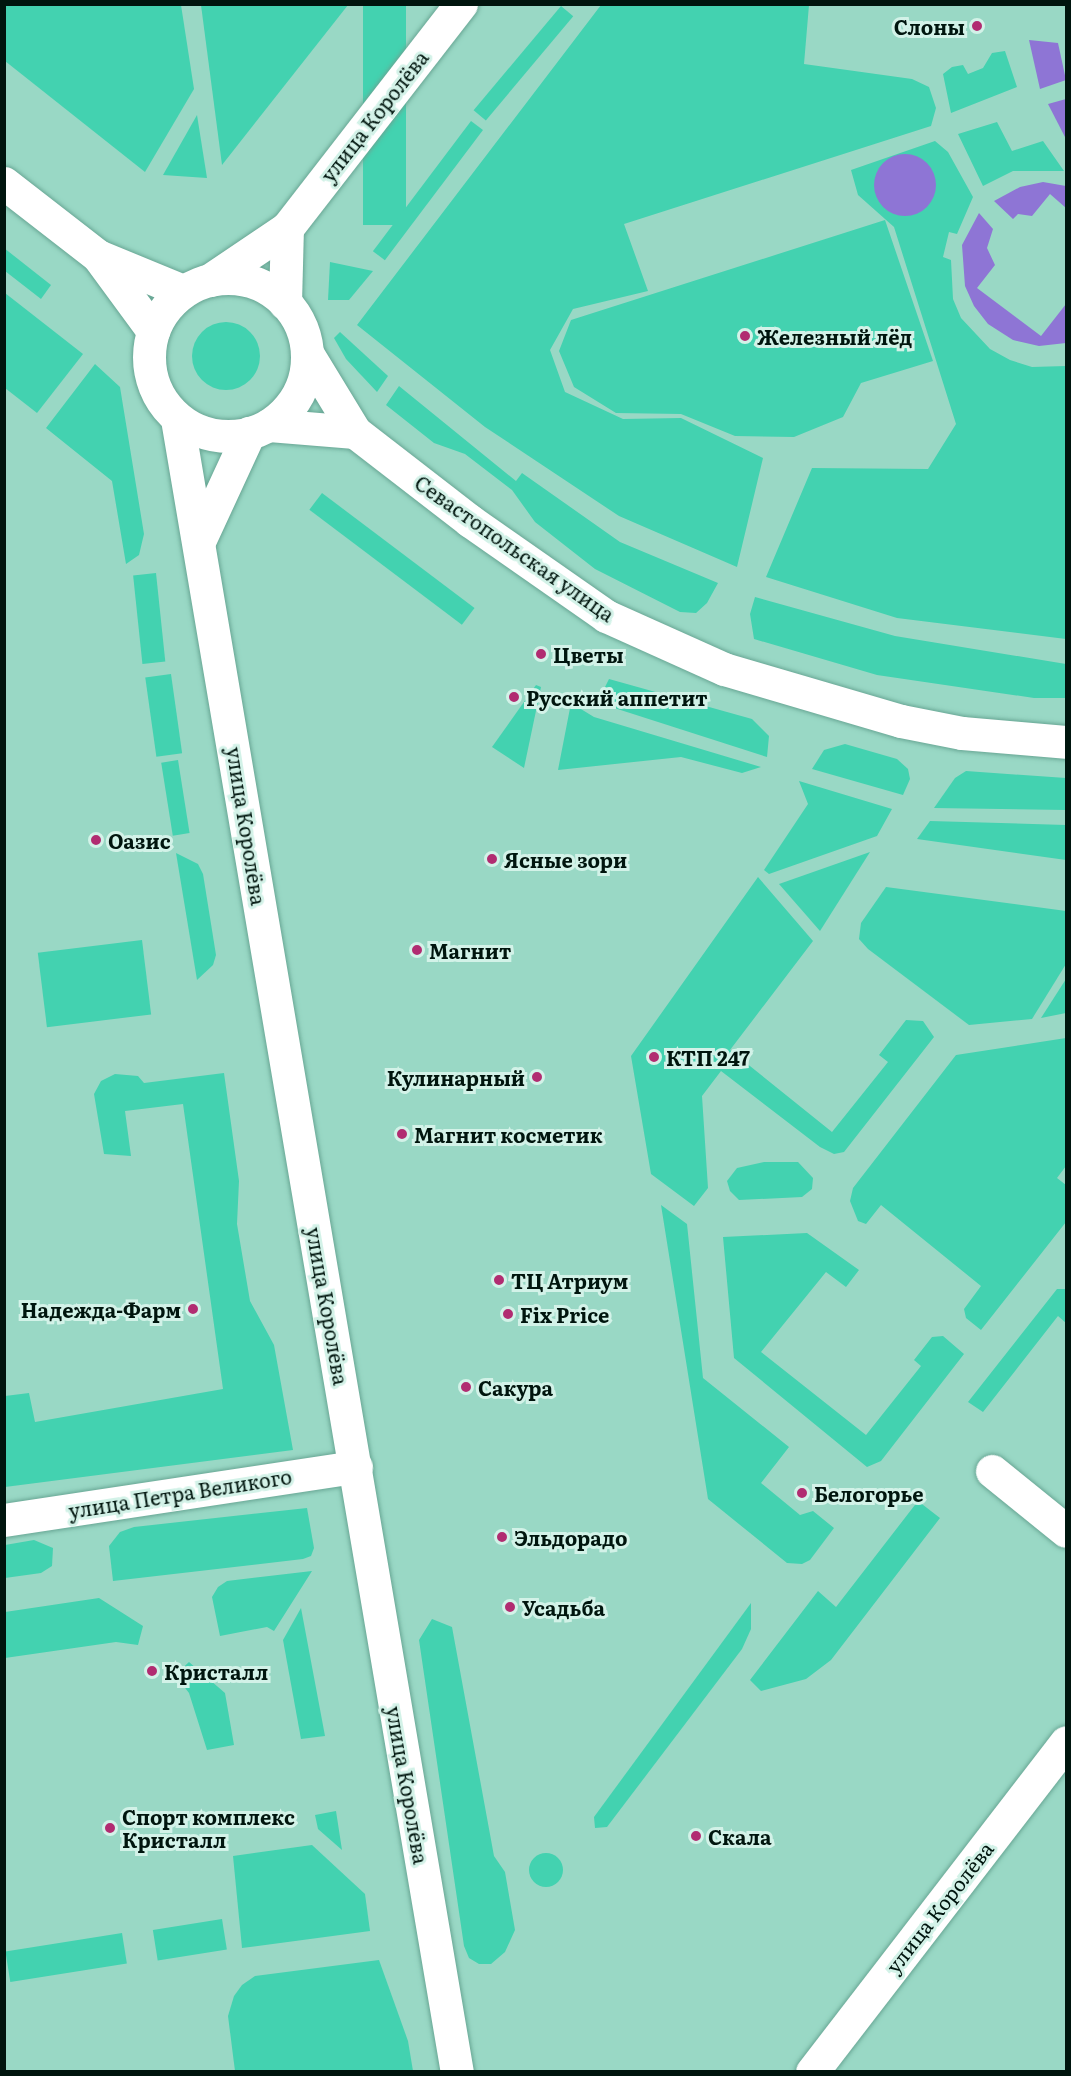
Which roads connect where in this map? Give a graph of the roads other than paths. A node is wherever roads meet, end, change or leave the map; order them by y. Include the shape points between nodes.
1 (461, 4) edge
2 (4, 183) edge
3 (287, 228) junction
4 (98, 256) junction
5 (196, 286) junction
6 (285, 303) junction
7 (153, 330) junction
8 (307, 353) junction
9 (177, 419) junction
10 (259, 429) junction
11 (355, 432) junction
12 (200, 540) junction
13 (1066, 742) edge
14 (356, 1467) junction
15 (992, 1471) dead end
16 (4, 1520) edge
17 (1066, 1531) edge
18 (1066, 1742) edge
19 (457, 2072) edge
20 (812, 2072) edge

1 - 3 main road, улица Королёва
2 - 4 main road
3 - 5 main road, улица Королёва
3 - 6 main road
4 - 5 main road
4 - 7 main road
5 - 6 main road via 237,278 263,286
5 - 7 main road via 165,309
6 - 8 main road via 296,318
7 - 9 main road via 148,354 151,378 161,401
8 - 10 main road via 297,394
8 - 11 main road, Севастопольская улица
9 - 10 main road via 199,431 224,436
9 - 12 main road, улица Королёва
10 - 11 main road
10 - 12 main road
11 - 13 main road, Севастопольская улица via 470,521 606,616 724,669 901,721 962,733
12 - 14 main road, улица Королёва
14 - 16 main road, улица Петра Великого
14 - 19 main road, улица Королёва
15 - 17 main road
18 - 20 main road, улица Королёва

